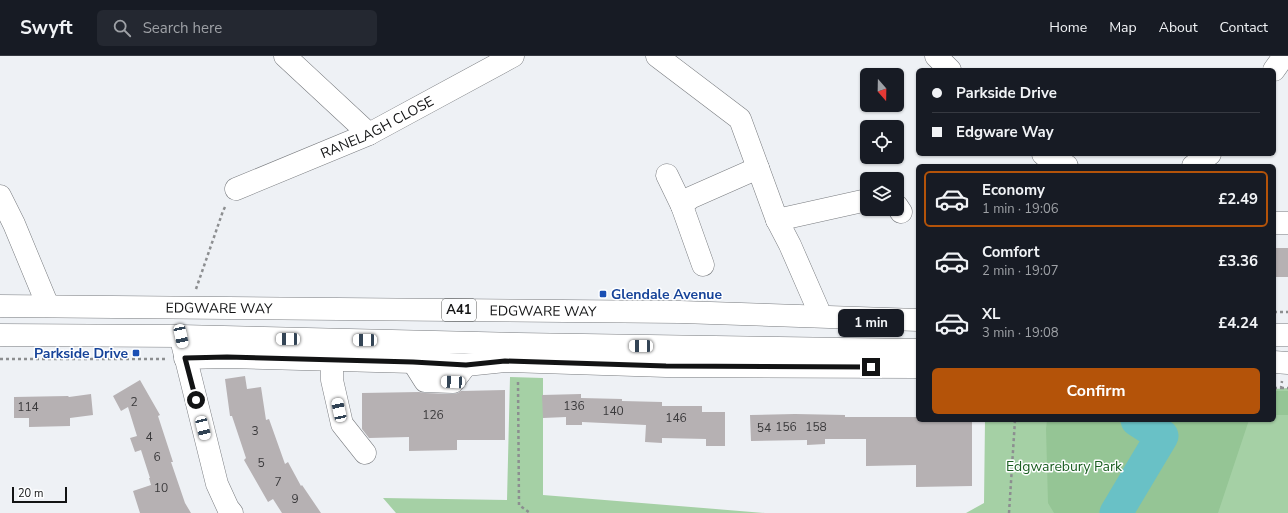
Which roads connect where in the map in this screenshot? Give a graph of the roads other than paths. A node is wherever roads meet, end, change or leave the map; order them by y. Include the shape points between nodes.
1 (285, 56) edge
2 (513, 56) edge
3 (657, 56) edge
4 (936, 56) edge
5 (1284, 56) edge
6 (948, 68) edge
7 (1275, 68) edge
8 (369, 134) junction
9 (1045, 156) edge
10 (1207, 156) edge
11 (1061, 164) edge
12 (1196, 164) edge
13 (758, 168) junction
14 (667, 175) dead end
15 (236, 189) road end
16 (0, 196) edge
17 (860, 202) edge
18 (682, 206) junction
19 (777, 220) junction
20 (1276, 223) edge
21 (1288, 223) edge
22 (703, 265) dead end
23 (0, 306) edge
24 (48, 306) junction
25 (821, 316) junction
26 (916, 320) edge
27 (1276, 334) edge
28 (0, 335) edge
29 (1288, 335) edge
30 (181, 336) junction
31 (916, 350) edge
32 (185, 358) junction
33 (332, 361) junction
34 (1276, 362) edge
35 (1288, 363) edge
36 (916, 367) edge
37 (365, 453) dead end
38 (232, 513) edge

1 - 8 main road
2 - 8 main road, RANELAGH CLOSE
3 - 13 main road via 740,119
4 - 6 main road
5 - 7 main road
8 - 15 main road, RANELAGH CLOSE
9 - 11 main road
10 - 12 main road
13 - 18 main road via 690,198
13 - 19 main road
14 - 18 main road
16 - 24 main road
17 - 19 main road
18 - 22 main road
19 - 25 main road
20 - 21 main road
23 - 24 main road, EDGWARE WAY / A41
24 - 25 main road, EDGWARE WAY / A41 via 680,312
25 - 26 main road, EDGWARE WAY / A41
27 - 29 main road
28 - 30 main road, EDGWARE WAY
30 - 31 main road, EDGWARE WAY
30 - 32 main road
32 - 33 main road
32 - 38 main road via 216,484
33 - 36 main road via 413,362 425,381 446,382 453,382 466,365 505,361 666,366
33 - 37 main road via 332,380 342,424
34 - 35 main road

